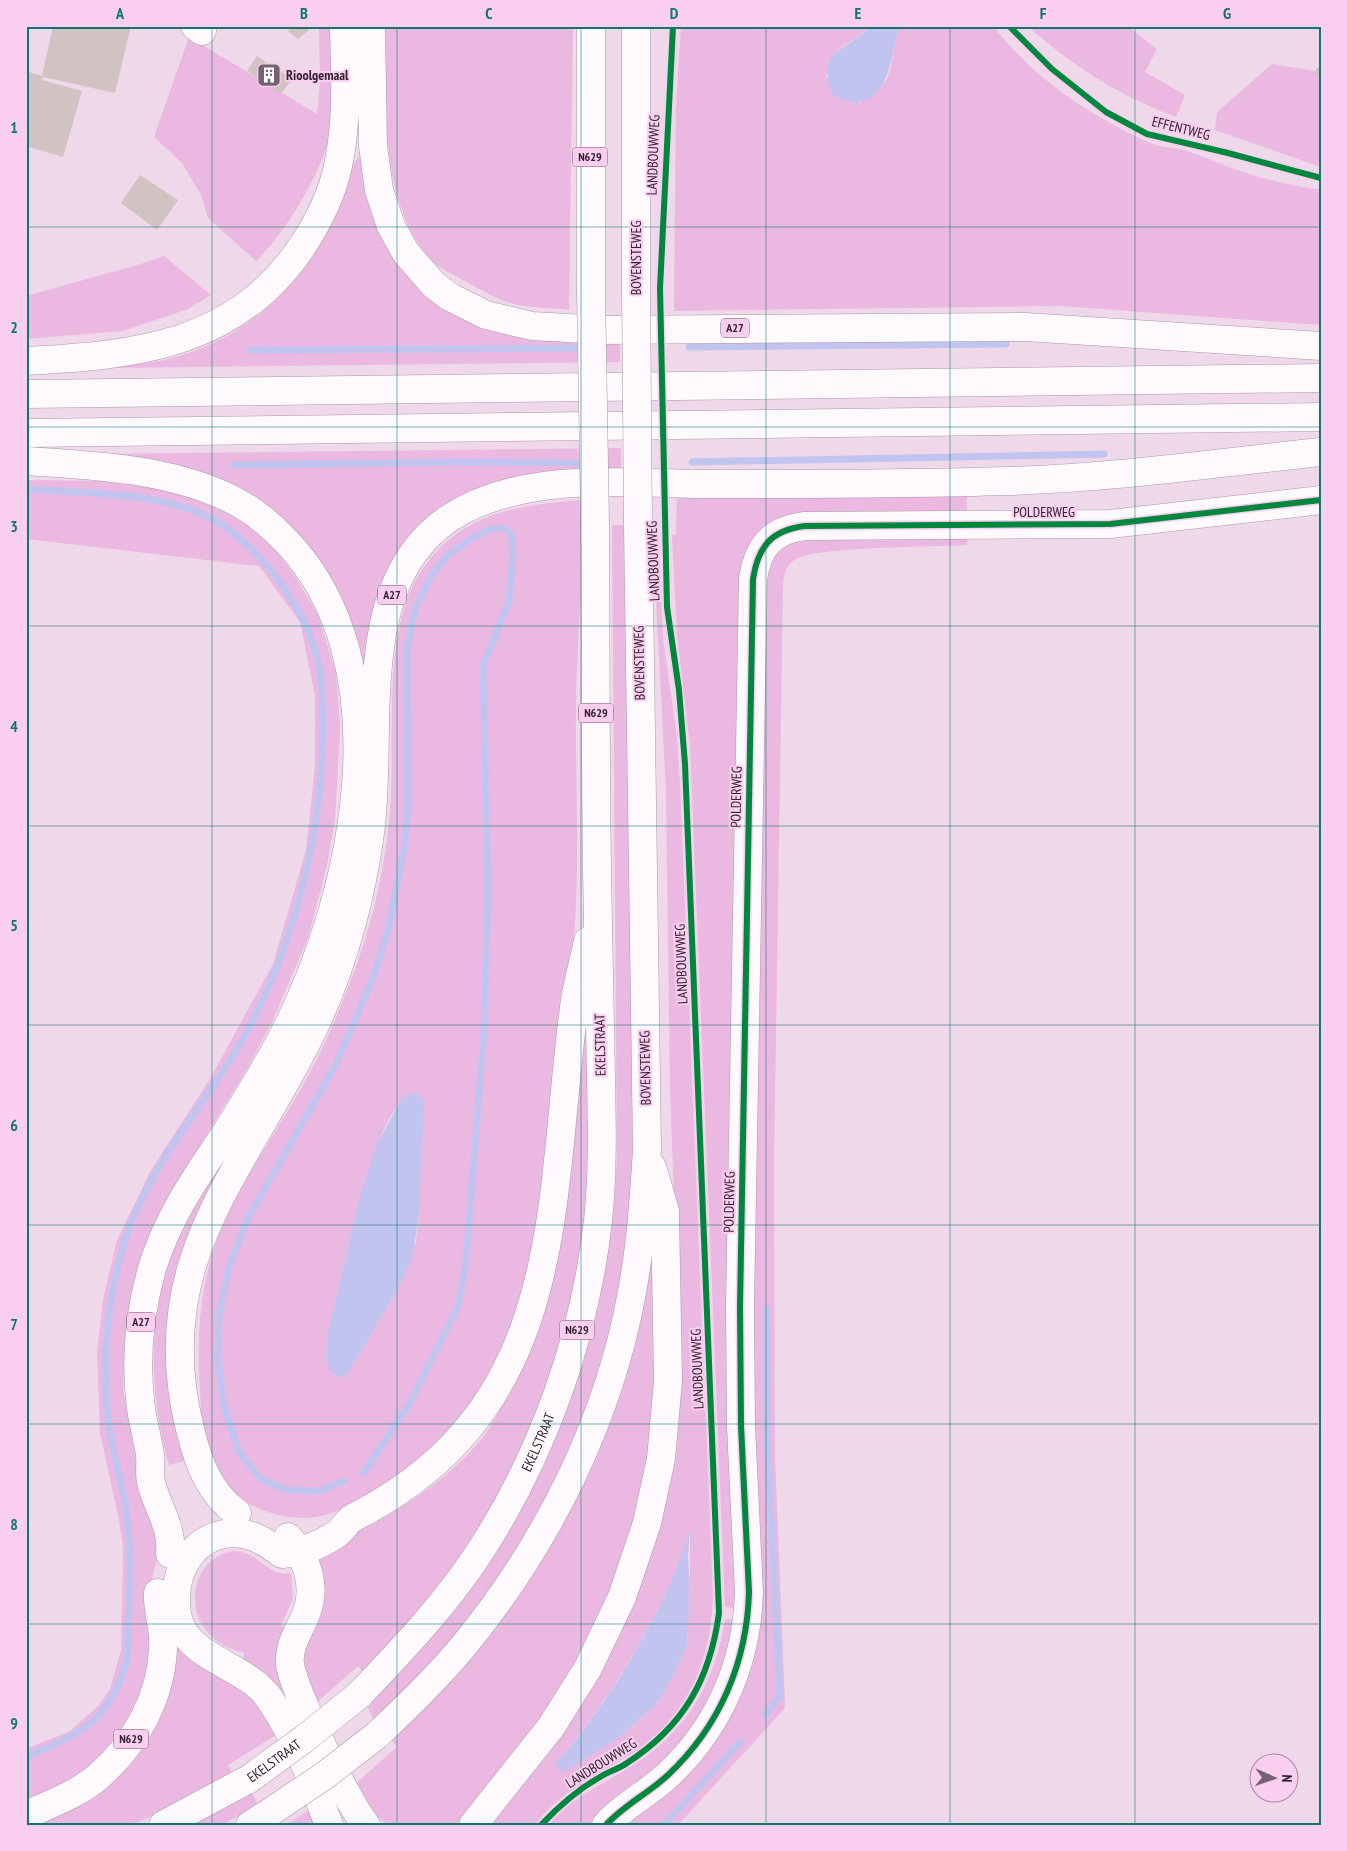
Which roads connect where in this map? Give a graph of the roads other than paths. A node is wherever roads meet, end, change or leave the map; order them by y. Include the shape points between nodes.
1 (344, 26) edge
2 (371, 26) edge
3 (591, 26) edge
4 (636, 26) edge
5 (1321, 346) edge
6 (26, 362) edge
7 (1321, 378) edge
8 (26, 394) edge
9 (1321, 417) edge
10 (26, 433) edge
11 (1321, 452) edge
12 (26, 461) edge
13 (1321, 500) edge
14 (598, 901) junction
15 (647, 1149) junction
16 (237, 1513) junction
17 (291, 1541) junction
18 (181, 1548) junction
19 (26, 1815) edge
20 (258, 1820) edge
21 (163, 1825) edge
22 (329, 1825) edge
23 (366, 1825) edge
24 (473, 1825) edge
25 (606, 1825) edge

1 - 6 main road via 346,88 338,167 313,230 276,279 251,304 231,317 172,342 97,355
2 - 5 main road, A27 via 373,146 380,190 391,226 406,253 434,285 486,315 532,326 603,330 1026,326
3 - 14 main road, N629, bridge
4 - 15 main road, BOVENSTEWEG, bridge via 638,524
7 - 8 main road
9 - 10 main road
11 - 16 main road, A27 via 1137,472 1012,481 605,482 540,487 484,501 451,517 437,528 400,575 382,629 372,818 362,884 340,962 304,1048 214,1208 197,1248 184,1294 180,1360 194,1446 210,1484 225,1504
12 - 18 main road, A27 via 117,468 185,479 235,501 265,521 306,562 326,597 350,660 354,687 357,748 352,814 338,887 319,953 299,1004 276,1049 171,1218 150,1277 140,1330 138,1378 141,1408 151,1458 161,1470
13 - 25 main road, POLDERWEG via 1110,524 805,526 780,533 761,550 754,579 740,1306 749,1615 732,1683 698,1744 667,1776
14 - 17 main road, N629 via 575,999 553,1211 534,1302 518,1345 490,1401 455,1444 420,1476 351,1519 337,1534
14 - 21 main road, EKELSTRAAT / N629, bridge via 602,1153 599,1202 589,1274 569,1357 527,1468 478,1554 413,1639 359,1695 249,1779
15 - 20 main road, bridge via 643,1218 632,1292 603,1399 562,1497 534,1548 482,1622 416,1698 377,1735 324,1776
15 - 24 main road via 665,1211 668,1381 661,1459 647,1523 622,1597 588,1668 551,1727
16 - 17 main road via 268,1522
16 - 18 main road via 199,1523
17 - 18 main road via 282,1554 257,1536 234,1532 206,1540 194,1548
17 - 23 main road via 309,1574 310,1596 307,1612 290,1652 290,1665 304,1704
18 - 19 main road, N629 via 159,1583 164,1648 158,1685 142,1723 99,1776
18 - 22 main road via 176,1606 185,1632 201,1651 250,1678 261,1688 282,1720 305,1766

